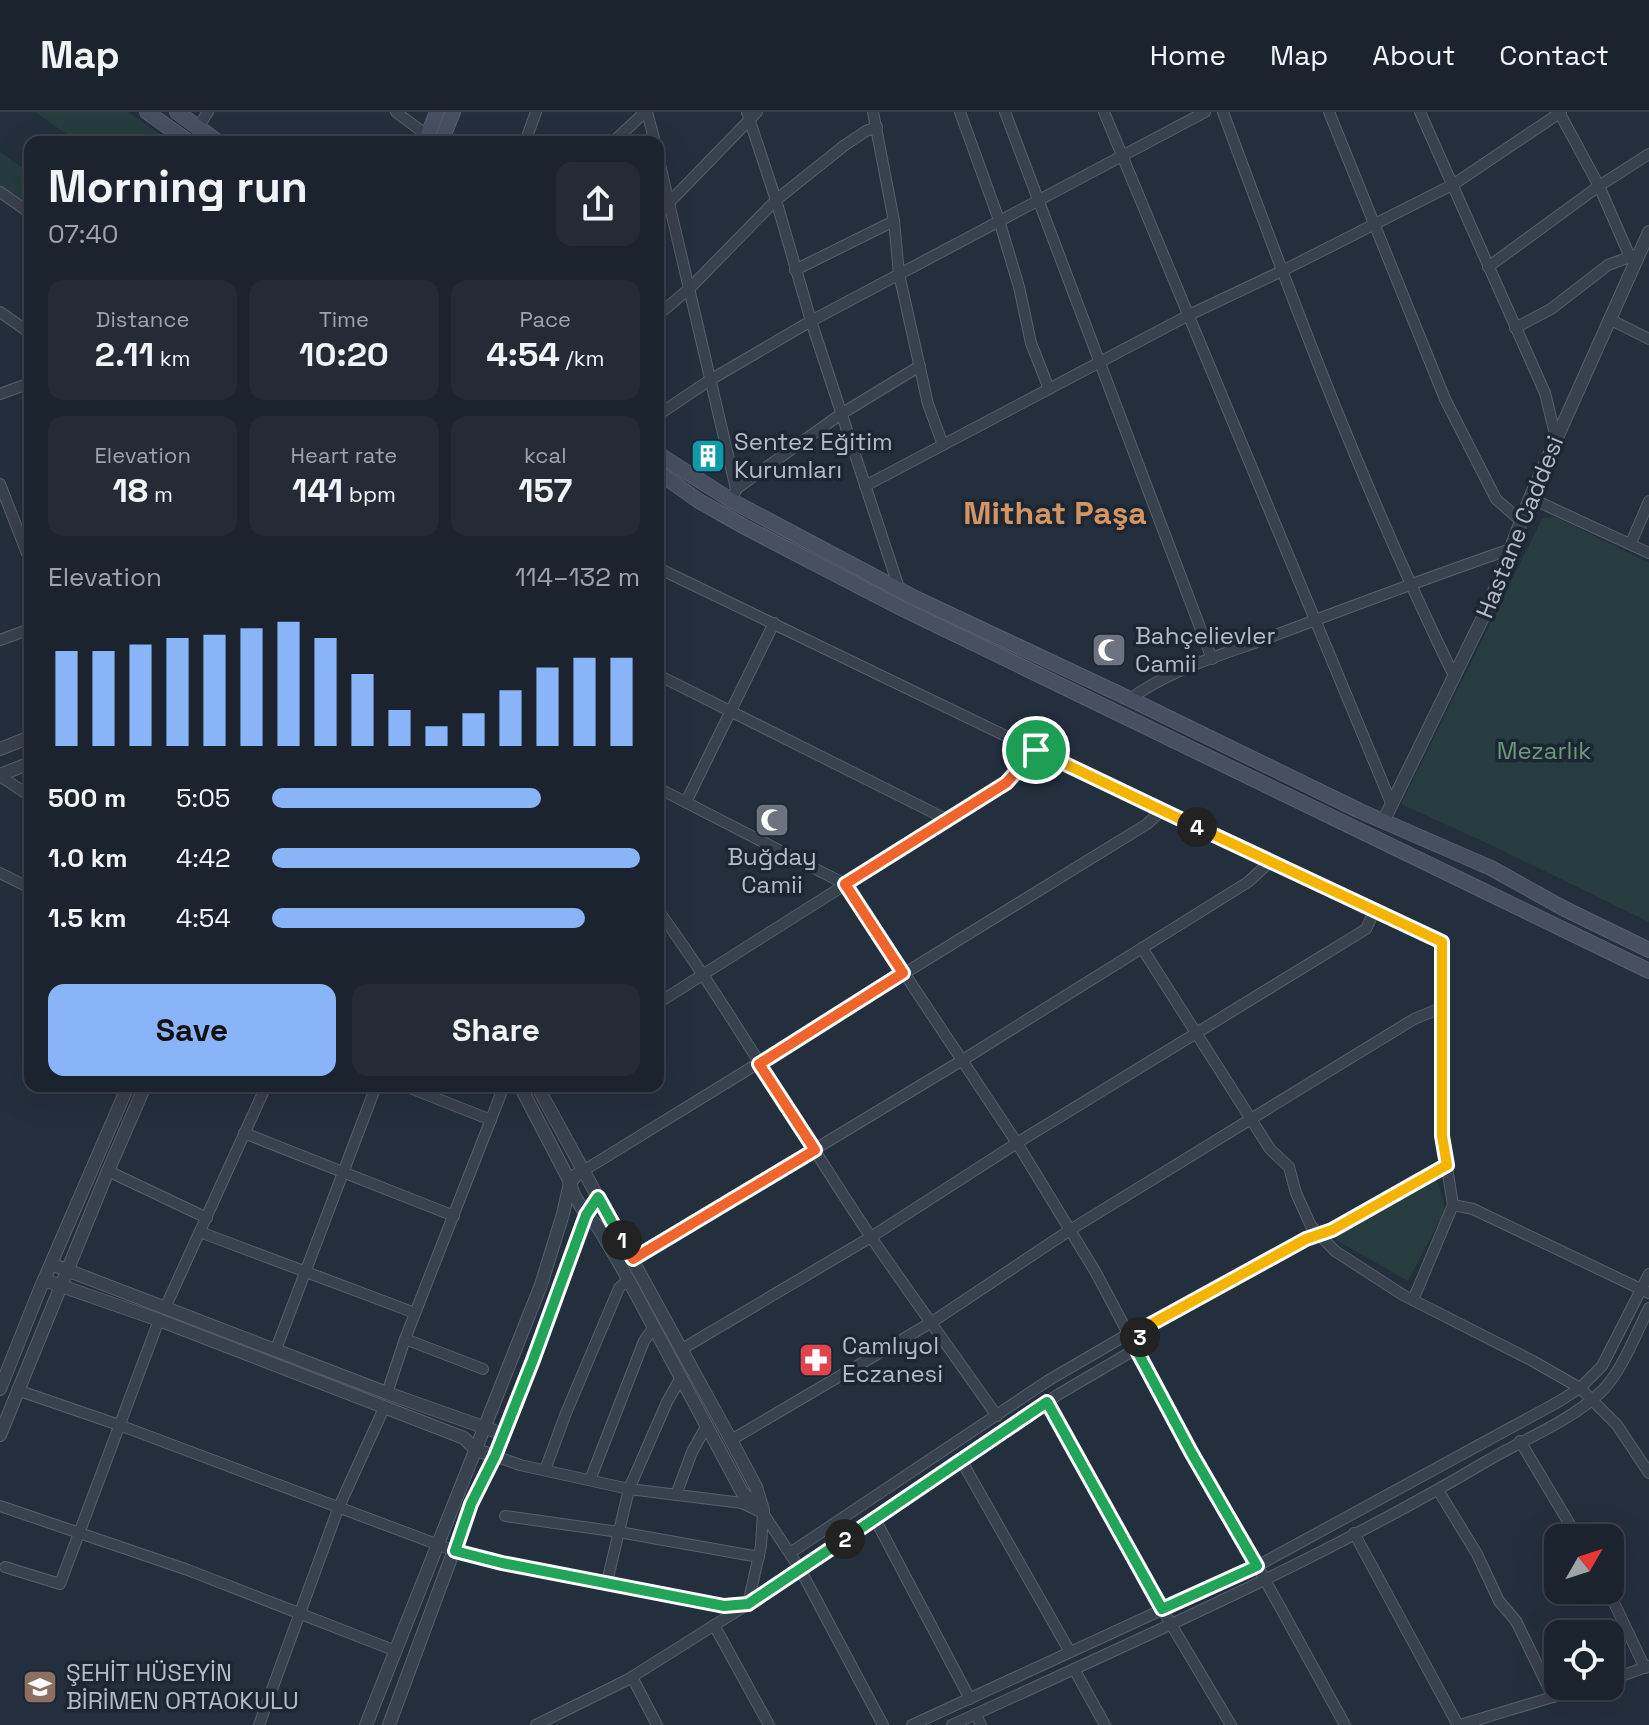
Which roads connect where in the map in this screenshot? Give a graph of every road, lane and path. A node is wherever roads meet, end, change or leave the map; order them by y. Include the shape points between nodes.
1 (147, 112) edge
2 (177, 112) edge
3 (208, 112) edge
4 (396, 112) edge
5 (437, 112) edge
6 (453, 112) edge
7 (536, 112) edge
8 (646, 112) edge
9 (873, 112) edge
10 (960, 112) edge
11 (1005, 112) edge
12 (1104, 112) edge
13 (1223, 112) edge
14 (1329, 112) edge
15 (1420, 112) edge
16 (1560, 112) edge
17 (1197, 114) edge
18 (751, 115) edge
19 (198, 127) junction
20 (877, 127) junction
21 (181, 136) edge
22 (210, 136) edge
23 (426, 136) edge
24 (432, 136) edge
25 (434, 136) edge
26 (527, 136) edge
27 (620, 136) edge
28 (653, 136) edge
29 (1649, 154) edge
30 (1122, 155) junction
31 (664, 181) edge
32 (1454, 184) junction
33 (1599, 186) junction
34 (0, 192) edge
35 (776, 200) junction
36 (1036, 200) junction
37 (669, 202) junction
38 (664, 207) edge
39 (24, 209) edge
40 (999, 220) junction
41 (894, 221) junction
42 (1375, 222) junction
43 (1649, 232) edge
44 (1633, 256) junction
45 (1488, 267) junction
46 (795, 270) junction
47 (1282, 271) junction
48 (899, 274) junction
49 (690, 288) junction
50 (664, 310) edge
51 (0, 312) edge
52 (1189, 315) junction
53 (1609, 319) junction
54 (811, 321) junction
55 (1515, 328) junction
56 (24, 329) edge
57 (1649, 339) edge
58 (1101, 361) junction
59 (920, 366) junction
60 (710, 380) junction
61 (24, 385) edge
62 (1049, 389) junction
63 (0, 394) edge
64 (664, 411) edge
65 (841, 414) junction
66 (1556, 438) junction
67 (943, 445) junction
68 (664, 457) edge
69 (664, 476) edge
70 (0, 484) edge
71 (865, 486) junction
72 (734, 495) junction
73 (1530, 498) junction
74 (1649, 501) edge
75 (1521, 521) junction
76 (1631, 543) junction
77 (24, 546) edge
78 (1508, 550) junction
79 (1649, 553) edge
80 (664, 571) edge
81 (1409, 584) junction
82 (900, 591) junction
83 (1314, 620) junction
84 (774, 623) junction
85 (24, 631) edge
86 (0, 640) edge
87 (1212, 659) junction
88 (1454, 676) junction
89 (664, 678) edge
90 (1130, 699) junction
91 (730, 710) junction
92 (24, 739) edge
93 (0, 749) edge
94 (1036, 750) junction
95 (24, 765) edge
96 (0, 775) edge
97 (664, 791) edge
98 (24, 792) edge
99 (686, 802) junction
100 (1392, 805) junction
101 (1161, 811) junction
102 (946, 819) junction
103 (1384, 820) junction
104 (1409, 831) junction
105 (1401, 852) junction
106 (1271, 861) junction
107 (1481, 864) junction
108 (0, 873) edge
109 (845, 884) junction
110 (24, 885) edge
111 (1471, 886) junction
112 (1374, 912) junction
113 (664, 918) edge
114 (1142, 948) junction
115 (1649, 950) edge
116 (1649, 971) edge
117 (704, 973) junction
118 (903, 973) junction
119 (664, 999) edge
120 (1441, 1008) junction
121 (1197, 1034) junction
122 (961, 1061) junction
123 (759, 1064) junction
124 (125, 1092) edge
125 (142, 1092) edge
126 (263, 1092) edge
127 (374, 1092) edge
128 (420, 1092) edge
129 (502, 1092) edge
130 (523, 1092) edge
131 (540, 1092) edge
132 (491, 1120) junction
133 (1252, 1120) junction
134 (244, 1133) junction
135 (1017, 1143) junction
136 (815, 1150) junction
137 (1447, 1165) junction
138 (108, 1171) junction
139 (583, 1171) junction
140 (343, 1172) junction
141 (570, 1183) junction
142 (598, 1197) junction
143 (1453, 1205) junction
144 (586, 1215) junction
145 (454, 1216) junction
146 (207, 1218) junction
147 (1070, 1230) junction
148 (200, 1232) junction
149 (1319, 1235) junction
150 (871, 1237) junction
151 (633, 1259) junction
152 (51, 1264) junction
153 (67, 1272) junction
154 (306, 1273) junction
155 (1649, 1274) edge
156 (44, 1280) junction
157 (628, 1280) junction
158 (61, 1288) junction
159 (1645, 1291) edge
160 (1413, 1300) junction
161 (1649, 1308) edge
162 (415, 1313) junction
163 (162, 1314) junction
164 (932, 1322) junction
165 (654, 1327) junction
166 (1144, 1328) junction
167 (1128, 1334) junction
168 (405, 1339) junction
169 (276, 1349) junction
170 (682, 1349) junction
171 (1136, 1349) junction
172 (483, 1369) dead end
173 (681, 1377) junction
174 (2, 1380) edge
175 (1580, 1388) junction
176 (17, 1390) junction
177 (387, 1393) junction
178 (1593, 1399) junction
179 (1047, 1402) junction
180 (384, 1408) junction
181 (997, 1416) junction
182 (119, 1425) junction
183 (707, 1425) junction
184 (484, 1427) junction
185 (503, 1434) junction
186 (0, 1435) edge
187 (731, 1440) junction
188 (1520, 1441) junction
189 (476, 1450) junction
190 (495, 1456) junction
191 (961, 1460) junction
192 (545, 1470) junction
193 (1649, 1473) edge
194 (590, 1480) junction
195 (629, 1489) junction
196 (1438, 1490) junction
197 (676, 1495) junction
198 (0, 1506) edge
199 (338, 1509) junction
200 (763, 1513) junction
201 (505, 1516) dead end
202 (875, 1519) junction
203 (1570, 1524) edge
204 (78, 1532) junction
205 (619, 1532) junction
206 (1354, 1533) junction
207 (438, 1544) junction
208 (455, 1551) junction
209 (790, 1553) junction
210 (759, 1557) junction
211 (1257, 1566) junction
212 (5, 1567) dead end
213 (800, 1569) junction
214 (1263, 1578) junction
215 (607, 1582) junction
216 (748, 1604) junction
217 (1615, 1604) edge
218 (1162, 1609) junction
219 (300, 1614) junction
220 (1170, 1623) junction
221 (714, 1625) junction
222 (396, 1651) junction
223 (1070, 1652) junction
224 (1647, 1667) edge
225 (1074, 1669) junction
226 (1624, 1675) edge
227 (632, 1677) junction
228 (1544, 1679) edge
229 (970, 1699) junction
230 (1544, 1700) edge
231 (560, 1713) junction
232 (978, 1720) edge
233 (259, 1725) edge
234 (366, 1725) edge
235 (389, 1725) edge
236 (536, 1725) edge
237 (563, 1725) edge
238 (657, 1725) edge
239 (769, 1725) edge
240 (883, 1725) edge
241 (912, 1725) edge
242 (952, 1725) edge
243 (1105, 1725) edge
244 (1231, 1725) edge
245 (1345, 1725) edge
246 (1459, 1725) edge

1 - 21 main road
2 - 19 main road
3 - 19 street
4 - 23 street
5 - 24 main road
6 - 25 main road
7 - 26 street
8 - 27 street
8 - 28 street
9 - 20 street
10 - 40 street
11 - 36 street
12 - 30 street
13 - 47 street
14 - 42 street
15 - 32 street
16 - 32 street
16 - 33 street
17 - 30 street
18 - 35 street
18 - 37 street
19 - 22 main road
20 - 35 street via 845,145
20 - 41 street
29 - 33 street
30 - 36 street
30 - 52 street
31 - 37 street
32 - 42 street
32 - 45 street
33 - 44 street
33 - 45 street
34 - 39 street
35 - 46 street
35 - 49 street
36 - 40 street
36 - 58 street
37 - 38 street
37 - 49 street
40 - 48 street
40 - 62 street via 1031,343
41 - 46 street
41 - 48 street
42 - 47 street
42 - 75 street via 1445,399 1496,499
43 - 44 street, Hastane Caddesi
44 - 53 street, Hastane Caddesi
44 - 55 street via 1608,265 1551,309
45 - 55 street
46 - 54 street
47 - 52 street
47 - 81 street
48 - 54 street
48 - 59 street
49 - 50 street
49 - 60 street
51 - 56 street
52 - 58 street
52 - 83 street
53 - 57 street
53 - 66 street, Hastane Caddesi
54 - 60 street
54 - 65 street
55 - 66 street via 1545,393
58 - 62 street
58 - 87 street
59 - 65 street
59 - 67 street
60 - 64 street
60 - 72 street
61 - 63 street
62 - 67 street
65 - 71 street
65 - 72 street
66 - 73 street, Hastane Caddesi
67 - 71 street
68 - 72 main road
69 - 105 main road via 743,526 897,606
70 - 77 street
71 - 82 street
72 - 82 main road
73 - 75 street, Hastane Caddesi
73 - 76 street
74 - 76 street
75 - 78 street, Hastane Caddesi
76 - 79 street
78 - 81 street
78 - 88 street, Hastane Caddesi via 1489,605
80 - 84 street
81 - 83 street
81 - 88 street
82 - 90 main road
83 - 87 street
83 - 100 street
84 - 91 street
84 - 94 street
85 - 86 street
87 - 90 street via 1150,684
88 - 100 street, Hastane Caddesi
89 - 91 street
90 - 103 main road
91 - 99 street
91 - 102 street
92 - 93 street
94 - 101 street
94 - 102 street via 1006,783
95 - 96 street
96 - 98 street
97 - 99 street
99 - 109 street
100 - 103 street, Hastane Caddesi
101 - 106 street
101 - 118 street
102 - 109 street
103 - 104 main road
104 - 105 main road via 1398,838
104 - 107 main road
105 - 111 main road
106 - 112 street
106 - 114 street via 1248,882
107 - 111 main road via 1488,878
107 - 115 main road
108 - 110 street
109 - 117 street
109 - 118 street
111 - 116 main road
112 - 120 street via 1442,942
112 - 121 street via 1366,929
113 - 117 street
114 - 121 street
114 - 122 street
117 - 119 street
117 - 123 street
118 - 122 street
118 - 123 street
120 - 133 street via 1414,1019
120 - 137 street
121 - 133 street
121 - 135 street
122 - 135 street
122 - 136 street
123 - 136 street
123 - 139 street
124 - 152 street
125 - 138 street
126 - 134 street
127 - 140 street
128 - 132 street
129 - 132 street
130 - 141 street
131 - 139 street
132 - 145 street
133 - 147 street
133 - 149 street via 1289,1167 1296,1193
134 - 140 street
134 - 146 street
135 - 147 street
135 - 150 street
136 - 150 street
136 - 151 street
137 - 143 street
137 - 149 street
138 - 146 street
138 - 153 street
139 - 141 street
139 - 142 street
140 - 145 street
140 - 154 street
141 - 144 street
141 - 184 street via 541,1285
142 - 144 street
142 - 151 street
143 - 159 street via 1473,1209
143 - 160 street
144 - 157 street
144 - 185 street
145 - 162 street
146 - 148 street
147 - 164 street
147 - 167 street
148 - 154 street
148 - 163 street
149 - 160 street via 1335,1251
149 - 166 street
150 - 164 street
150 - 170 street
151 - 170 street
152 - 153 street
152 - 156 street
153 - 158 street
153 - 163 street
154 - 162 street
154 - 169 street
155 - 159 street
156 - 158 street
156 - 174 street
157 - 165 street
157 - 192 street via 619,1288
158 - 163 street
158 - 176 street
159 - 175 street via 1602,1366
160 - 175 street
161 - 178 street via 1613,1379
162 - 168 street
163 - 169 street
163 - 180 street
163 - 182 street
164 - 181 street
164 - 187 street
165 - 173 street
165 - 194 street
166 - 167 street
166 - 171 street
167 - 171 street
167 - 181 street
168 - 172 street
168 - 177 street
169 - 177 street
170 - 187 street
171 - 179 street
171 - 211 street
173 - 183 street
173 - 195 street
175 - 178 street
175 - 211 street
176 - 182 street
176 - 186 street
177 - 184 street
178 - 188 street
178 - 193 street via 1627,1437
179 - 191 street
179 - 218 street
180 - 189 street via 464,1438
180 - 199 street
181 - 209 street
182 - 199 street
182 - 204 street
183 - 197 street
183 - 200 street via 742,1492
184 - 185 street
184 - 189 street
185 - 190 street
187 - 200 street via 756,1487
188 - 196 street
188 - 203 street
189 - 190 street
189 - 207 street
190 - 192 street
190 - 208 street
191 - 202 street
191 - 223 street
192 - 194 street
194 - 195 street
195 - 197 street
195 - 205 street
196 - 206 street
196 - 228 street
197 - 200 street via 742,1503
198 - 204 street
199 - 207 street
199 - 219 street
200 - 209 street
200 - 210 street
201 - 205 street
202 - 213 street
202 - 229 street
204 - 212 street via 60,1584
204 - 219 street
205 - 210 street
205 - 215 street
206 - 214 street
206 - 246 street
207 - 208 street
207 - 222 street
208 - 215 street
208 - 235 street
209 - 213 street
210 - 216 street
211 - 214 street
211 - 218 street
213 - 216 street
213 - 240 street
214 - 220 street
214 - 245 street
215 - 216 street via 724,1606
216 - 221 street
217 - 224 street
218 - 220 street
218 - 223 street
219 - 222 street
219 - 233 street
220 - 225 street
220 - 244 street
221 - 227 street
221 - 239 street
222 - 234 street
223 - 229 street
224 - 226 street
225 - 232 street
225 - 243 street
227 - 231 street
227 - 238 street
229 - 241 street
230 - 246 street
231 - 236 street
231 - 237 street
232 - 242 street

